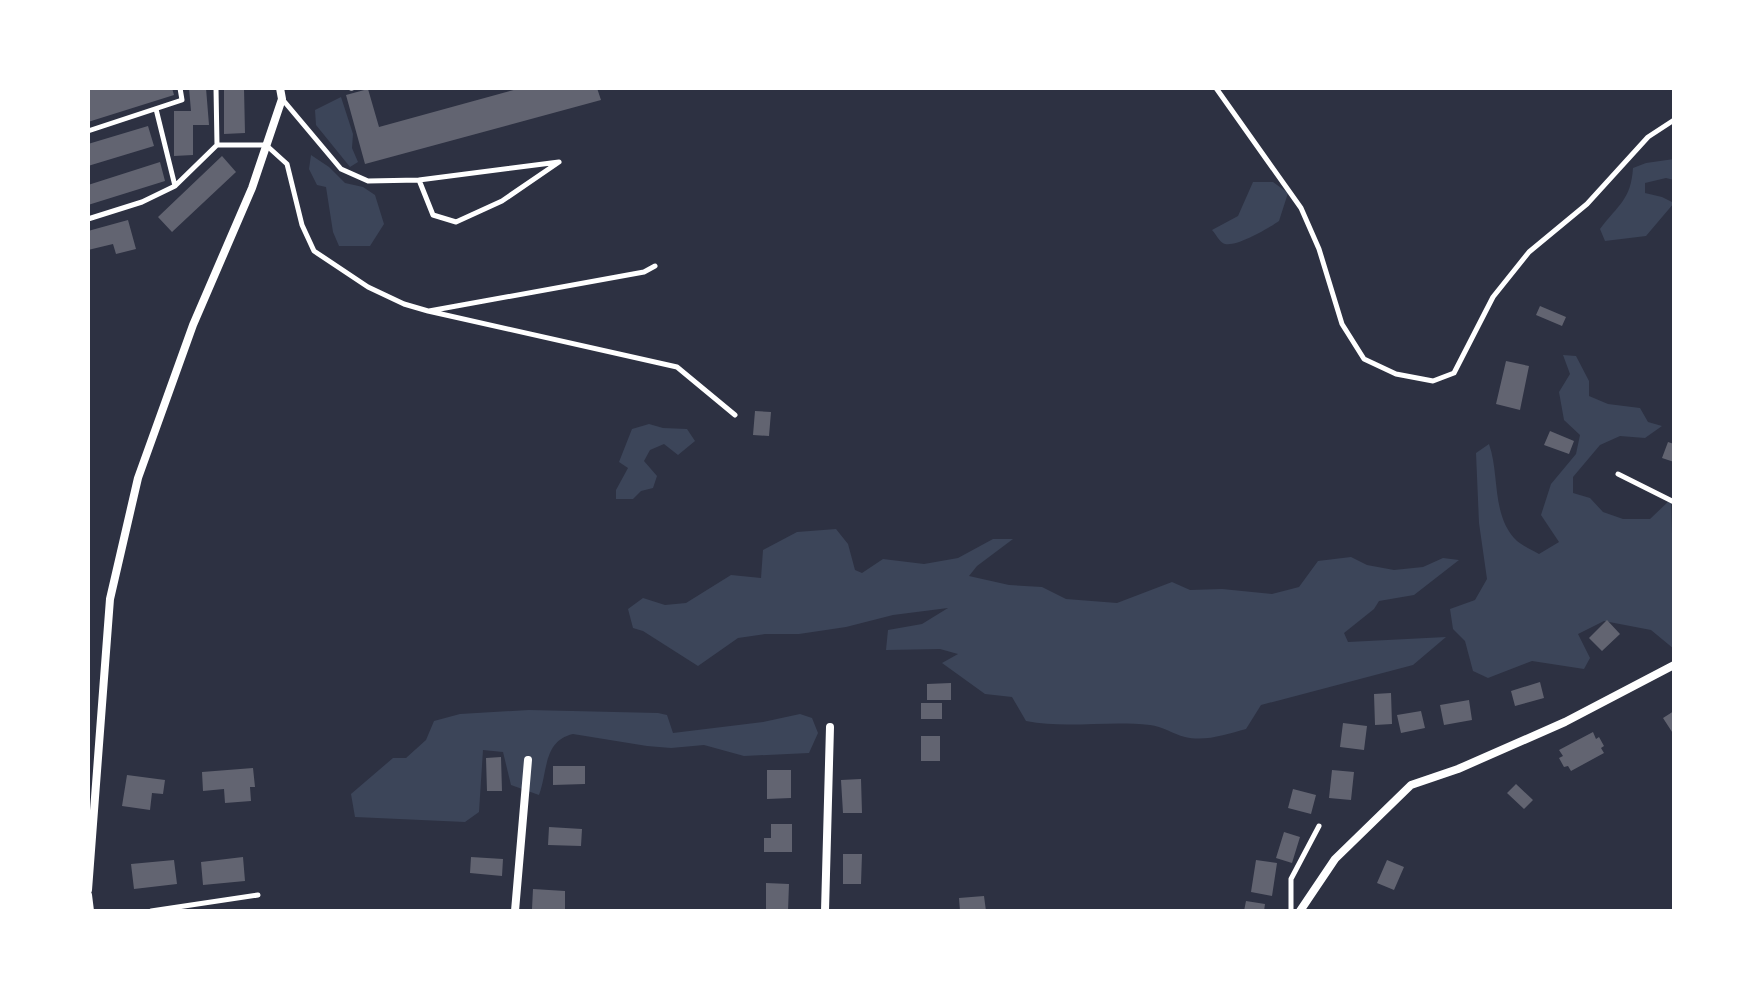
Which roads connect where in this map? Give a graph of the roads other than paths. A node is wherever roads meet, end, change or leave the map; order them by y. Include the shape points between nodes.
1 (180, 88) edge
2 (216, 88) edge
3 (280, 88) edge
4 (1216, 88) edge
5 (282, 99) junction
6 (156, 109) junction
7 (1674, 120) edge
8 (88, 131) edge
9 (217, 145) junction
10 (266, 145) junction
11 (419, 180) junction
12 (175, 186) junction
13 (88, 219) edge
14 (655, 266) dead end
15 (428, 311) junction
16 (735, 415) dead end
17 (1618, 474) dead end
18 (1674, 502) edge
19 (1674, 665) edge
20 (830, 727) dead end
21 (528, 760) dead end
22 (88, 762) edge
23 (99, 762) junction
24 (1319, 826) dead end
25 (88, 892) edge
26 (258, 895) dead end
27 (90, 911) edge
28 (151, 911) edge
29 (515, 911) edge
30 (825, 911) edge
31 (1291, 911) edge
32 (1300, 911) edge

1 - 6 lane via 182,100
2 - 9 lane
3 - 5 street
4 - 7 lane via 1301,208 1342,324 1364,359 1396,374 1433,381 1454,373 1493,297 1529,252 1587,204 1648,137
5 - 10 street
5 - 11 lane via 341,169 368,181
6 - 8 lane
6 - 12 lane
9 - 10 lane
9 - 12 lane
10 - 15 lane via 287,164 314,251 368,287
10 - 23 street via 138,478 110,599
11 - 11 lane via 433,215 456,222 502,201 559,162
12 - 13 lane
14 - 15 lane
15 - 16 lane via 677,367
17 - 18 lane
19 - 32 street via 1565,722 1411,785 1335,859
20 - 30 street
21 - 29 street
22 - 23 street
23 - 25 street
24 - 31 lane via 1291,879
25 - 27 street
26 - 28 lane

